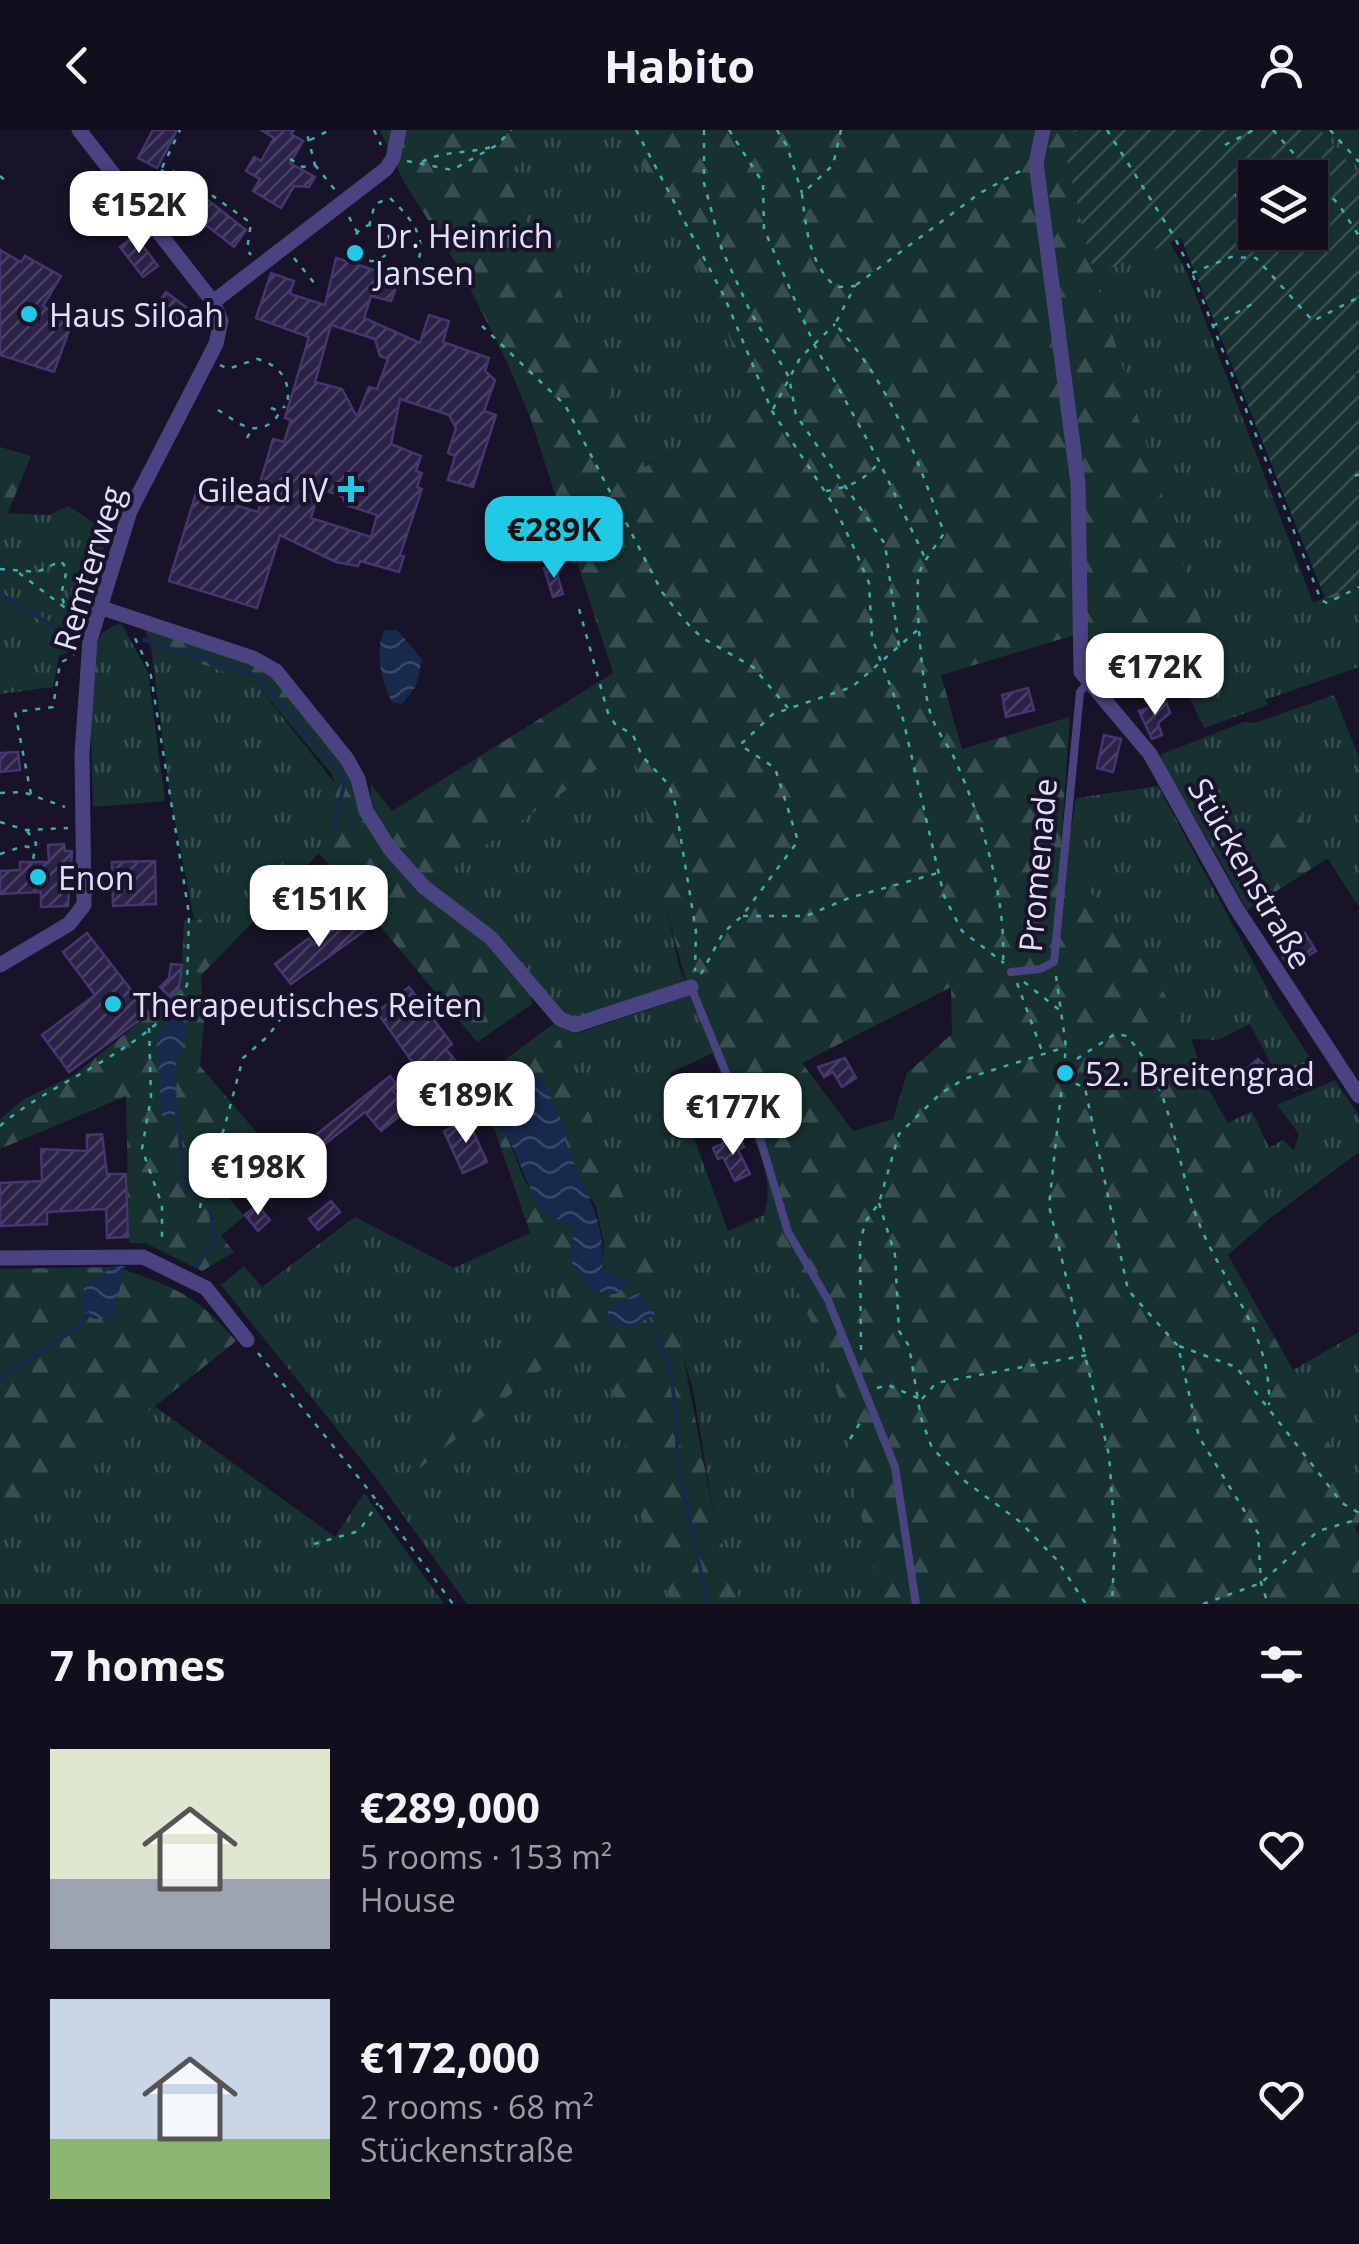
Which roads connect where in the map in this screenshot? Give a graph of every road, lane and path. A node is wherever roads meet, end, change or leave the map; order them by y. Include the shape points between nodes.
1 (80, 130) edge
2 (180, 130) edge
3 (306, 130) edge
4 (330, 130) edge
5 (374, 130) edge
6 (399, 130) edge
7 (511, 130) edge
8 (636, 130) edge
9 (704, 130) edge
10 (728, 130) edge
11 (777, 130) edge
12 (841, 130) edge
13 (1042, 130) edge
14 (1108, 130) edge
15 (1254, 130) edge
16 (1274, 130) edge
17 (1330, 130) edge
18 (308, 140) junction
19 (497, 145) junction
20 (1225, 145) dead end
21 (383, 151) dead end
22 (1294, 153) junction
23 (290, 160) dead end
24 (1285, 160) edge
25 (1036, 162) junction
26 (1359, 162) edge
27 (314, 165) junction
28 (161, 170) junction
29 (0, 176) edge
30 (7, 182) dead end
31 (1238, 193) edge
32 (802, 194) junction
33 (1234, 196) dead end
34 (338, 197) junction
35 (130, 198) junction
36 (370, 226) junction
37 (358, 233) junction
38 (1359, 236) edge
39 (294, 259) dead end
40 (260, 268) junction
41 (1192, 273) junction
42 (454, 274) dead end
43 (315, 284) dead end
44 (855, 286) junction
45 (1359, 297) edge
46 (213, 302) junction
47 (1254, 303) dead end
48 (835, 324) junction
49 (482, 326) dead end
50 (1213, 326) junction
51 (814, 344) junction
52 (209, 360) junction
53 (789, 377) junction
54 (271, 408) dead end
55 (284, 409) junction
56 (218, 410) dead end
57 (772, 410) junction
58 (253, 428) junction
59 (247, 438) dead end
60 (880, 461) junction
61 (849, 487) junction
62 (824, 491) junction
63 (927, 562) junction
64 (0, 569) edge
65 (18, 572) junction
66 (1359, 587) edge
67 (101, 603) junction
68 (579, 609) dead end
69 (130, 618) junction
70 (94, 628) junction
71 (922, 628) junction
72 (900, 646) junction
73 (88, 652) junction
74 (881, 661) junction
75 (1088, 682) junction
76 (788, 708) junction
77 (0, 793) edge
78 (30, 794) junction
79 (84, 807) junction
80 (0, 822) edge
81 (85, 827) junction
82 (26, 830) junction
83 (37, 850) junction
84 (0, 854) edge
85 (33, 860) dead end
86 (939, 872) junction
87 (742, 916) junction
88 (1003, 962) junction
89 (1054, 962) junction
90 (0, 966) edge
91 (1011, 972) junction
92 (691, 987) junction
93 (297, 997) dead end
94 (1062, 1012) junction
95 (148, 1027) junction
96 (1066, 1047) junction
97 (1042, 1052) junction
98 (1064, 1067) junction
99 (1064, 1078) junction
100 (1359, 1096) edge
101 (0, 1126) edge
102 (880, 1203) junction
103 (200, 1208) dead end
104 (162, 1237) dead end
105 (0, 1258) edge
106 (247, 1340) joint
107 (1178, 1346) junction
108 (1087, 1356) junction
109 (857, 1371) junction
110 (866, 1391) junction
111 (922, 1400) junction
112 (1268, 1405) junction
113 (850, 1439) dead end
114 (378, 1503) junction
115 (1359, 1513) edge
116 (1359, 1520) edge
117 (314, 1544) dead end
118 (1261, 1583) junction
119 (453, 1604) edge
120 (916, 1604) edge
121 (1086, 1604) edge
122 (1112, 1604) edge
123 (1202, 1604) edge
124 (1268, 1604) edge

1 - 35 street
2 - 28 path
3 - 18 path
4 - 18 path
5 - 21 path
6 - 34 street via 386,169
7 - 19 path
8 - 57 path via 724,296
9 - 53 path via 704,183 722,250
10 - 51 path via 763,183 764,229
11 - 32 path
12 - 32 path via 833,165
13 - 25 street, Promenade
14 - 41 path
15 - 20 path
16 - 22 path
17 - 26 path
18 - 27 path
19 - 19 path via 438,154 420,163 452,170
22 - 24 path
22 - 38 path
23 - 27 path
25 - 44 path via 980,192
25 - 75 street, Promenade via 1078,483 1078,664
27 - 34 path
28 - 35 path
28 - 40 path via 171,176 175,169 251,223 247,250
29 - 30 path
31 - 33 path
32 - 44 path via 807,238 824,277 836,287
34 - 37 path
34 - 40 street
35 - 46 street
36 - 37 path
36 - 37 path via 388,236 384,256 374,261 358,254
36 - 42 path via 375,204 390,198 423,246 411,273 445,280
39 - 43 path
40 - 46 street
41 - 45 path via 1232,258 1256,258 1313,321
41 - 50 path
44 - 48 path
46 - 52 street, Remterweg via 221,321
47 - 50 path
48 - 51 path
48 - 63 path via 864,356 907,431 944,533
49 - 76 path via 565,405 662,592 685,621 753,667
50 - 66 path via 1315,590 1328,603
51 - 53 path
51 - 60 path
52 - 55 path via 228,369 249,359 273,364 286,382
52 - 67 street, Remterweg via 136,495
53 - 57 path
53 - 61 path via 796,414
54 - 55 path
55 - 58 path
56 - 58 path
57 - 62 path
58 - 59 path
60 - 61 path
60 - 63 path
61 - 62 path
61 - 72 path via 885,544
62 - 74 path via 869,583 872,638
63 - 71 path via 918,576
64 - 65 path
65 - 67 path via 61,561 67,568 64,603 74,608 85,592
65 - 70 path
67 - 69 street
67 - 70 street, Remterweg
68 - 92 path via 608,713 633,734 675,802 696,931
69 - 92 street via 276,671 354,768 366,811 390,849 424,888 512,960 560,1019 575,1025
69 - 95 path via 150,670 190,926 184,991
70 - 73 street, Remterweg
71 - 72 path
71 - 88 path via 926,698 987,848
72 - 74 path
73 - 78 path via 60,663 52,707 15,712
73 - 79 street, Remterweg
74 - 76 path via 852,687
74 - 86 path via 904,718
75 - 89 lane, Promenade via 1080,692
75 - 100 street, Stückenstraße via 1150,754 1236,908
76 - 87 path via 752,730 740,746 775,768 798,842
77 - 78 path
78 - 79 path via 54,805
79 - 81 street, Remterweg
80 - 82 path
81 - 82 path
81 - 90 street, Remterweg via 82,911
82 - 83 path
83 - 84 path via 24,846
83 - 85 path
86 - 87 path via 806,916
86 - 88 path via 962,931
87 - 92 path via 723,933
88 - 91 path
89 - 91 lane
89 - 94 path, Promenade
91 - 94 path
91 - 97 path
92 - 109 lane via 760,1138 788,1232 828,1300
93 - 103 path via 243,1058
94 - 96 path, Promenade
95 - 101 path
95 - 104 path via 151,1097 142,1149 165,1220
96 - 97 path
96 - 98 path, Promenade
97 - 102 path via 940,1094 899,1134
98 - 99 path, Promenade
98 - 112 path via 1115,1034 1127,1036 1142,1053 1174,1118 1208,1246 1268,1360
99 - 107 path via 1084,1088 1128,1290
99 - 108 path, Promenade via 1048,1206
102 - 109 path via 860,1241
102 - 111 path via 895,1255 899,1332
105 - 106 street via 143,1257 206,1288
106 - 114 path
107 - 112 path via 1236,1367
107 - 118 path via 1199,1437 1258,1533
108 - 111 path via 936,1384
108 - 122 path, Promenade via 1114,1492
109 - 110 lane
110 - 111 path via 888,1385
110 - 113 path via 863,1417
110 - 120 lane via 895,1466
111 - 121 path via 932,1448 1019,1521
112 - 115 path via 1342,1503
114 - 117 path via 358,1531
114 - 119 path
116 - 118 path via 1318,1531
118 - 123 path
118 - 124 path

